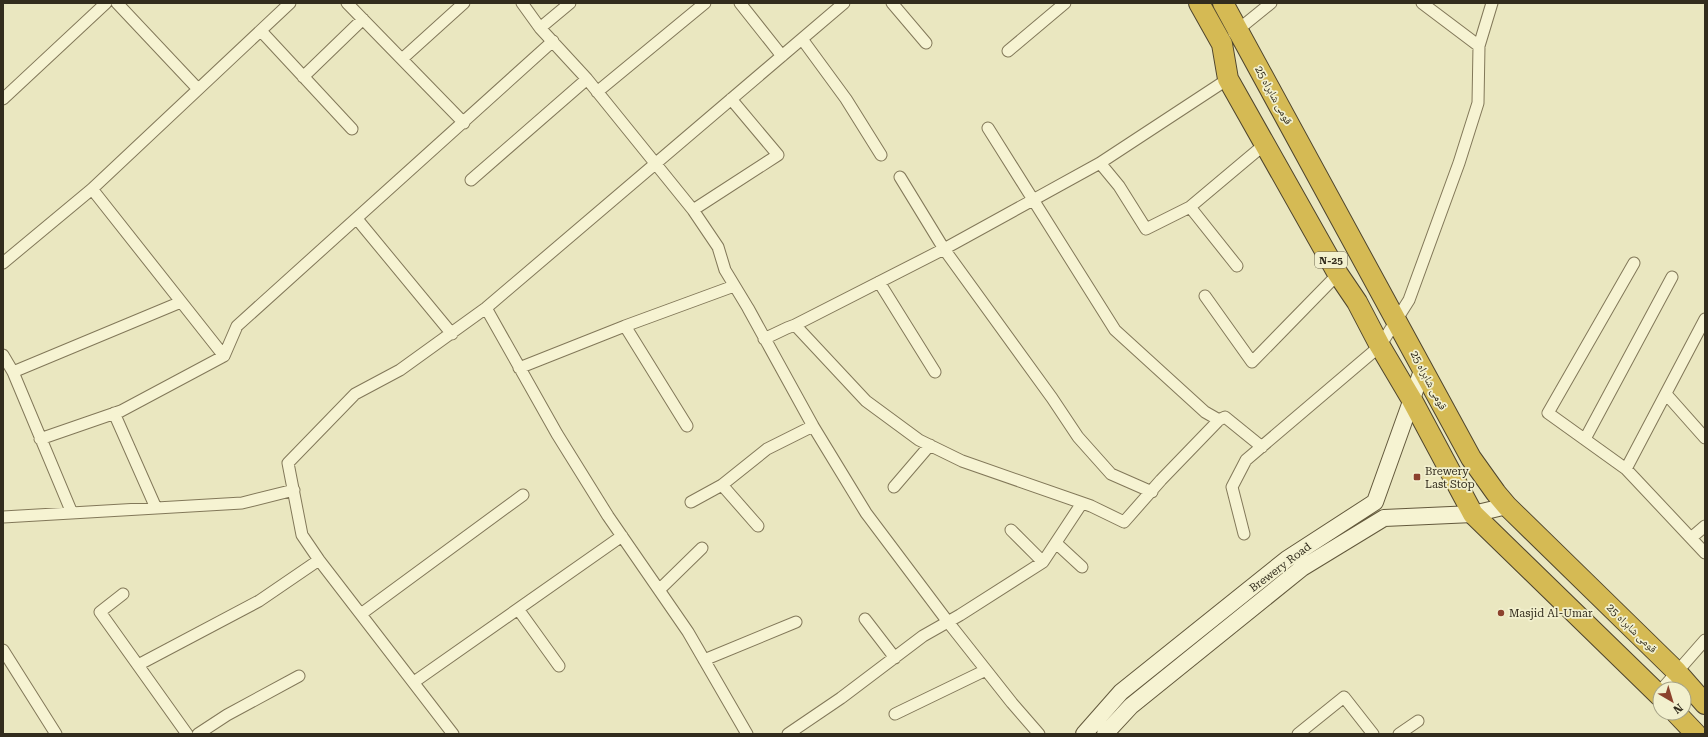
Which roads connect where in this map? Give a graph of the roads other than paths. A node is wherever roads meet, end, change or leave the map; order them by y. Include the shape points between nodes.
1 (106, 3) edge
2 (117, 3) edge
3 (290, 3) edge
4 (347, 3) edge
5 (464, 3) edge
6 (522, 3) edge
7 (570, 3) edge
8 (706, 3) edge
9 (740, 3) edge
10 (844, 3) edge
11 (892, 3) edge
12 (1065, 3) edge
13 (1199, 3) edge
14 (1223, 3) edge
15 (1271, 3) edge
16 (1422, 3) edge
17 (1492, 3) edge
18 (363, 19) junction
19 (540, 28) junction
20 (1238, 30) junction
21 (261, 31) junction
22 (802, 39) junction
23 (553, 41) junction
24 (926, 43) dead end
25 (1222, 44) junction
26 (1479, 46) junction
27 (1008, 51) dead end
28 (782, 56) junction
29 (402, 59) junction
30 (303, 77) junction
31 (587, 79) junction
32 (1228, 79) junction
33 (198, 89) junction
34 (597, 92) junction
35 (5, 93) edge
36 (731, 99) junction
37 (464, 123) junction
38 (988, 128) dead end
39 (352, 129) dead end
40 (1265, 144) junction
41 (881, 155) dead end
42 (1100, 163) junction
43 (655, 165) junction
44 (900, 177) dead end
45 (471, 180) dead end
46 (92, 189) junction
47 (1032, 201) junction
48 (1190, 207) junction
49 (692, 210) junction
50 (357, 219) junction
51 (944, 249) junction
52 (1634, 262) dead end
53 (3, 263) edge
54 (1237, 266) dead end
55 (1338, 274) junction
56 (1672, 277) dead end
57 (879, 282) junction
58 (734, 286) junction
59 (1205, 296) dead end
60 (181, 302) junction
61 (486, 308) junction
62 (1705, 318) edge
63 (1397, 320) junction
64 (796, 325) junction
65 (625, 326) junction
66 (452, 334) junction
67 (764, 339) junction
68 (1380, 346) junction
69 (3, 355) edge
70 (224, 356) junction
71 (519, 368) junction
72 (1423, 368) junction
73 (13, 372) junction
74 (935, 372) dead end
75 (1666, 394) junction
76 (1412, 400) junction
77 (114, 413) junction
78 (1219, 420) junction
79 (687, 426) dead end
80 (813, 426) junction
81 (1705, 438) edge
82 (40, 439) junction
83 (1585, 439) junction
84 (930, 445) junction
85 (1262, 447) junction
86 (1626, 469) junction
87 (722, 485) junction
88 (894, 487) dead end
89 (294, 490) junction
90 (1152, 492) junction
91 (523, 495) dead end
92 (691, 502) dead end
93 (1375, 502) junction
94 (1082, 503) junction
95 (1508, 506) junction
96 (156, 508) junction
97 (72, 513) junction
98 (1473, 514) junction
99 (3, 517) edge
100 (1384, 518) junction
101 (758, 526) dead end
102 (1705, 526) edge
103 (1011, 530) dead end
104 (1244, 534) dead end
105 (622, 536) junction
106 (1691, 538) junction
107 (1056, 543) junction
108 (702, 548) dead end
109 (1705, 553) edge
110 (319, 560) junction
111 (1043, 562) junction
112 (1082, 566) dead end
113 (659, 590) junction
114 (123, 594) dead end
115 (518, 609) junction
116 (361, 614) junction
117 (866, 619) dead end
118 (796, 622) dead end
119 (948, 622) junction
120 (1705, 640) edge
121 (3, 651) edge
122 (895, 658) junction
123 (704, 660) junction
124 (138, 665) junction
125 (559, 666) dead end
126 (986, 670) junction
127 (1677, 672) junction
128 (299, 676) dead end
129 (1669, 681) edge
130 (414, 682) junction
131 (1652, 684) edge
132 (1705, 704) edge
133 (895, 714) dead end
134 (1418, 721) dead end
135 (1684, 721) edge
136 (56, 734) edge
137 (187, 734) edge
138 (198, 734) edge
139 (453, 734) edge
140 (747, 734) edge
141 (788, 734) edge
142 (1039, 734) edge
143 (1084, 734) edge
144 (1106, 734) edge
145 (1298, 734) edge
146 (1373, 734) edge
147 (1400, 734) edge
148 (1696, 734) edge

1 - 35 street
2 - 33 street
3 - 21 street
4 - 18 street
5 - 29 street
6 - 19 street
7 - 19 street
8 - 34 street
9 - 28 street
10 - 22 street
11 - 24 street
12 - 27 street
13 - 25 highway, N-25
14 - 20 highway, قومی شاہراہ 25 / N-25
15 - 20 street
16 - 26 street
17 - 26 street
18 - 29 street
18 - 30 street
19 - 23 street
20 - 25 street
20 - 63 highway, قومی شاہراہ 25 / N-25
21 - 30 street
21 - 33 street
22 - 28 street
22 - 41 street via 846,100
23 - 31 street
23 - 37 street
25 - 32 highway, N-25
26 - 63 street via 1478,104 1409,300
28 - 36 street
29 - 37 street
30 - 39 street
31 - 34 street
31 - 45 street
32 - 40 highway, N-25
32 - 42 street
33 - 46 street
34 - 43 street
36 - 43 street
36 - 49 street via 778,154
37 - 50 street
38 - 47 street
40 - 48 street
40 - 55 highway, N-25
42 - 47 street
42 - 48 street via 1119,186 1146,229
43 - 49 street
43 - 61 street
44 - 51 street
46 - 53 street
46 - 60 street
47 - 51 street
47 - 78 street via 1115,330 1205,412
48 - 54 street
49 - 58 street via 718,248 725,270
50 - 66 street
50 - 70 street via 237,326
51 - 57 street
51 - 90 street via 1078,437 1111,474
52 - 83 street via 1548,413
55 - 59 street via 1252,362
55 - 68 highway, N-25
56 - 83 street
57 - 64 street
57 - 74 street
58 - 65 street
58 - 67 street
60 - 70 street
60 - 73 street
61 - 66 street
61 - 71 street
62 - 75 street
63 - 68 street
63 - 72 highway, قومی شاہراہ 25 / N-25
64 - 67 street
64 - 84 street via 866,401 919,440
65 - 71 street
65 - 79 street
66 - 89 street via 400,370 354,394 288,463
67 - 80 street
68 - 76 highway, N-25
68 - 85 street
69 - 73 street
70 - 77 street
71 - 105 street via 557,434
72 - 76 main road
72 - 95 highway, قومی شاہراہ 25 / N-25 via 1471,458
73 - 82 street
75 - 81 street
75 - 86 street
76 - 93 main road
76 - 98 highway, N-25
77 - 82 street
77 - 96 street
78 - 85 street via 1225,417
78 - 90 street
80 - 87 street via 767,449
80 - 119 street via 866,512
82 - 97 street
83 - 86 street
84 - 88 street
84 - 94 street via 962,461
85 - 104 street via 1246,460 1232,487
86 - 106 street
87 - 92 street
87 - 101 street
89 - 96 street via 242,504
89 - 110 street via 302,535
90 - 94 street via 1124,522
91 - 116 street
93 - 100 main road
93 - 143 main road, Brewery Road via 1287,559 1121,692
94 - 107 street
95 - 98 main road, Brewery Road
95 - 127 highway, قومی شاہراہ 25 / N-25
96 - 97 street
97 - 99 street
98 - 100 main road, Brewery Road
98 - 131 highway, N-25
100 - 144 main road, Brewery Road via 1302,568 1131,706
102 - 106 street
103 - 111 street
105 - 113 street
105 - 115 street
106 - 109 street
107 - 111 street
107 - 112 street
108 - 113 street
110 - 116 street
110 - 124 street via 259,601
111 - 119 street
113 - 123 street
114 - 124 street via 100,612
115 - 125 street
115 - 130 street
116 - 130 street
117 - 122 street
118 - 123 street
119 - 122 street via 923,636
119 - 126 street
120 - 127 street
121 - 136 street
122 - 141 street
123 - 140 street
124 - 137 street
126 - 133 street
126 - 142 street
127 - 129 street
127 - 132 highway, قومی شاہراہ 25 / N-25
128 - 138 street via 227,715
130 - 139 street
134 - 147 street
135 - 148 highway
145 - 146 street via 1344,697

